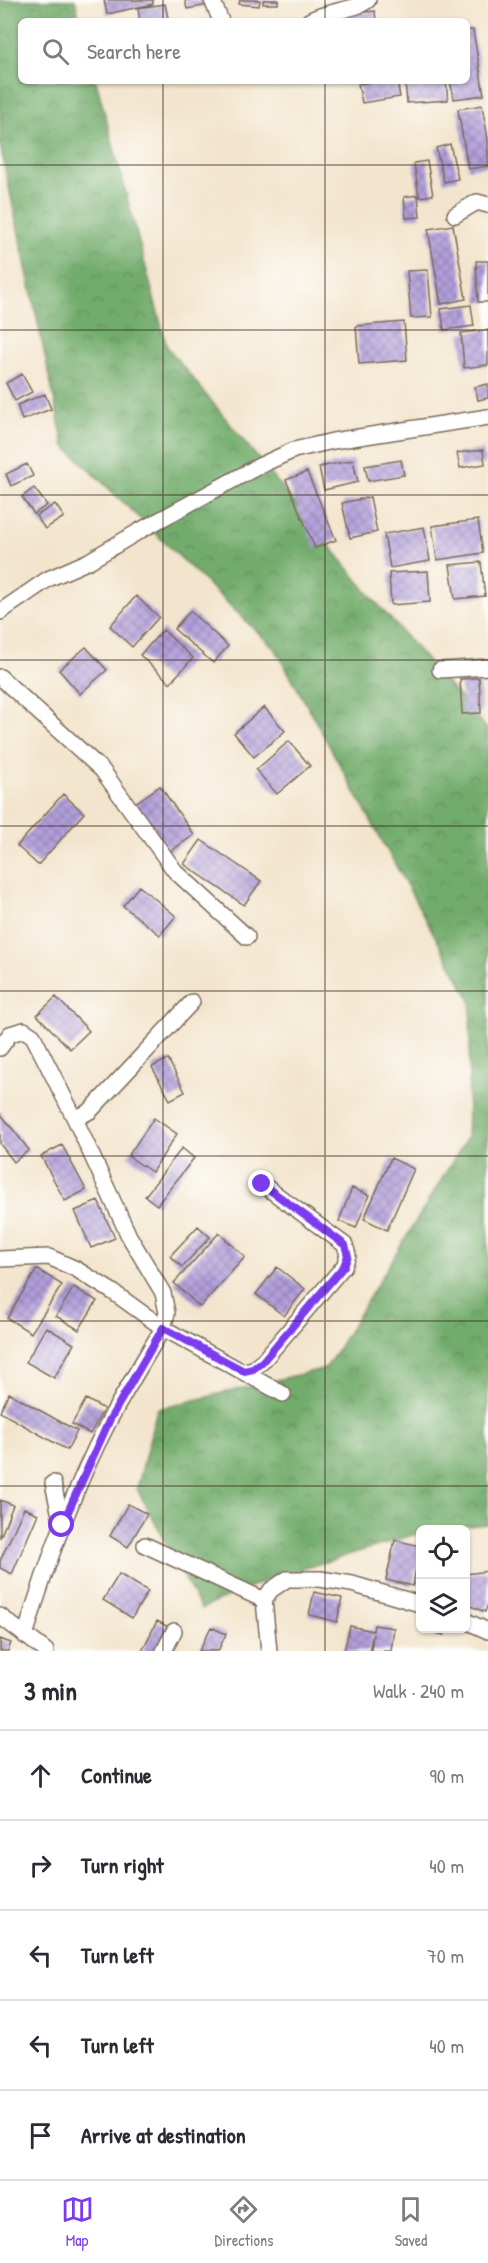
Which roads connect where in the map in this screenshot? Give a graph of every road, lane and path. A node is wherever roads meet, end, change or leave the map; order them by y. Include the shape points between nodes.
1 (212, 0) edge
2 (368, 0) edge
3 (220, 18) edge
4 (316, 18) edge
5 (488, 205) edge
6 (456, 215) dead end
7 (488, 417) edge
8 (0, 612) edge
9 (488, 667) edge
10 (440, 670) dead end
11 (0, 677) edge
12 (247, 936) dead end
13 (192, 1002) dead end
14 (0, 1048) edge
15 (75, 1119) junction
16 (262, 1184) dead end
17 (0, 1259) edge
18 (163, 1328) junction
19 (244, 1371) junction
20 (283, 1394) dead end
21 (52, 1483) dead end
22 (62, 1525) junction
23 (145, 1545) dead end
24 (264, 1600) junction
25 (416, 1603) edge
26 (0, 1616) edge
27 (470, 1623) edge
28 (174, 1631) dead end
29 (488, 1631) edge
30 (25, 1636) junction
31 (46, 1651) edge
32 (164, 1651) edge
33 (269, 1651) edge

1 - 3 street
2 - 4 street
5 - 6 street via 477,202
7 - 8 street via 294,450 151,524 89,561 48,579
9 - 10 street
11 - 12 street via 102,770 175,871
13 - 15 street via 90,1111
14 - 15 street via 10,1034 24,1030 33,1036
15 - 18 street via 129,1236 163,1293 167,1313
16 - 19 street via 345,1245 348,1256 344,1266 262,1362
17 - 18 street via 49,1257 113,1292
18 - 19 street
18 - 22 street via 110,1419
19 - 20 street
21 - 22 street
22 - 30 street
23 - 24 street
24 - 25 street via 287,1579 320,1579
24 - 33 street
26 - 30 street
27 - 29 street
28 - 32 street
30 - 31 street

